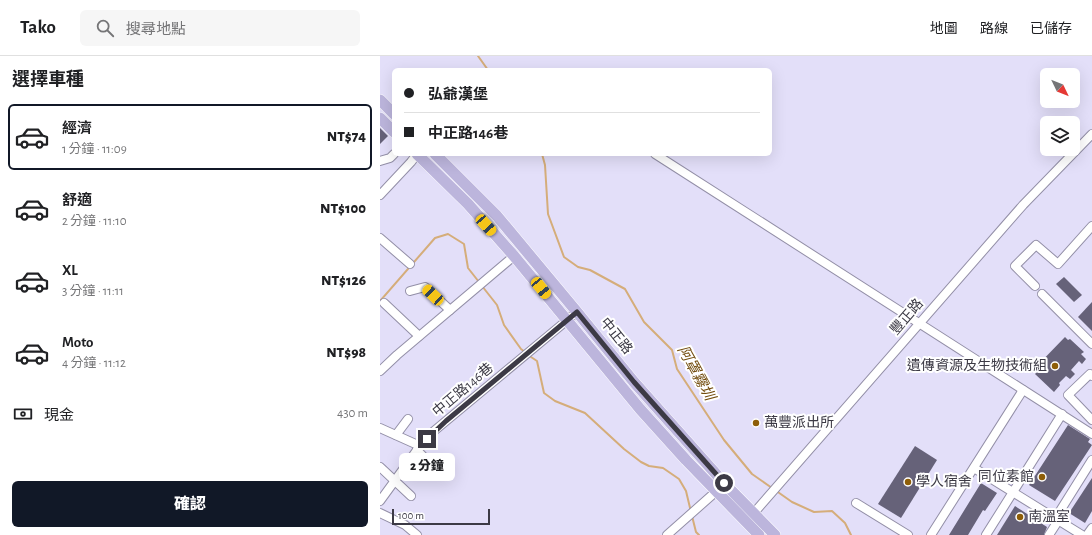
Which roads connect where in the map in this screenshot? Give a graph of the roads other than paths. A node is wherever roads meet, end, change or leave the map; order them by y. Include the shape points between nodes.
1 (380, 100) edge
2 (392, 112) edge
3 (380, 118) edge
4 (392, 130) edge
5 (1092, 134) edge
6 (392, 156) edge
7 (416, 156) edge
8 (419, 156) edge
9 (437, 156) edge
10 (657, 156) edge
11 (380, 161) edge
12 (380, 195) edge
13 (1092, 226) edge
14 (380, 238) edge
15 (514, 256) junction
16 (410, 264) dead end
17 (1035, 286) dead end
18 (410, 291) dead end
19 (1042, 294) dead end
20 (384, 303) dead end
21 (450, 310) junction
22 (577, 312) junction
23 (567, 320) junction
24 (919, 322) junction
25 (419, 336) junction
26 (1092, 344) edge
27 (380, 370) edge
28 (1092, 376) edge
29 (1023, 390) junction
30 (1062, 414) junction
31 (408, 419) dead end
32 (1092, 420) edge
33 (380, 428) edge
34 (1092, 434) edge
35 (396, 435) junction
36 (419, 448) junction
37 (1092, 460) edge
38 (380, 467) edge
39 (974, 468) junction
40 (441, 474) dead end
41 (395, 481) junction
42 (720, 487) junction
43 (1013, 493) junction
44 (411, 496) dead end
45 (380, 501) edge
46 (856, 503) dead end
47 (380, 513) edge
48 (750, 519) junction
49 (1057, 520) junction
50 (1092, 528) edge
51 (417, 535) edge
52 (667, 535) edge
53 (759, 535) edge
54 (775, 535) edge
55 (908, 535) edge
56 (931, 535) edge
57 (986, 535) edge
58 (1049, 535) edge
59 (1082, 535) edge
60 (1087, 535) edge

1 - 2 main road
3 - 4 main road
5 - 24 street, 豐正路 via 1023,205
6 - 11 street
7 - 12 street
8 - 15 main road, 中正路 via 468,204
9 - 22 main road, 中正路 via 497,216
10 - 24 street
13 - 17 street via 1058,264 1036,245 1015,266
14 - 16 street
15 - 21 street
15 - 23 main road, 中正路
18 - 21 street via 425,287
19 - 26 street
20 - 25 street
21 - 25 street
22 - 23 street, 中正路146巷
22 - 42 main road, 中正路
23 - 36 street, 中正路146巷 via 434,431
23 - 42 main road, 中正路 via 640,409 686,460
24 - 29 street
24 - 48 street, 豐正路
25 - 27 street
28 - 32 street via 1090,374 1068,395
29 - 30 street
29 - 39 street
30 - 34 street
30 - 43 street
31 - 35 street
33 - 35 street
35 - 36 street
36 - 40 street
36 - 41 street, 中正路146巷
37 - 49 street
38 - 41 street
39 - 43 street
39 - 56 street
41 - 44 street
41 - 45 street, 中正路146巷
42 - 48 main road, 中正路
42 - 52 street
43 - 49 street
43 - 57 street
46 - 55 street
47 - 51 street via 405,525
48 - 53 main road, 中正路
48 - 54 main road, 中正路
49 - 58 street
49 - 59 street
50 - 60 street

